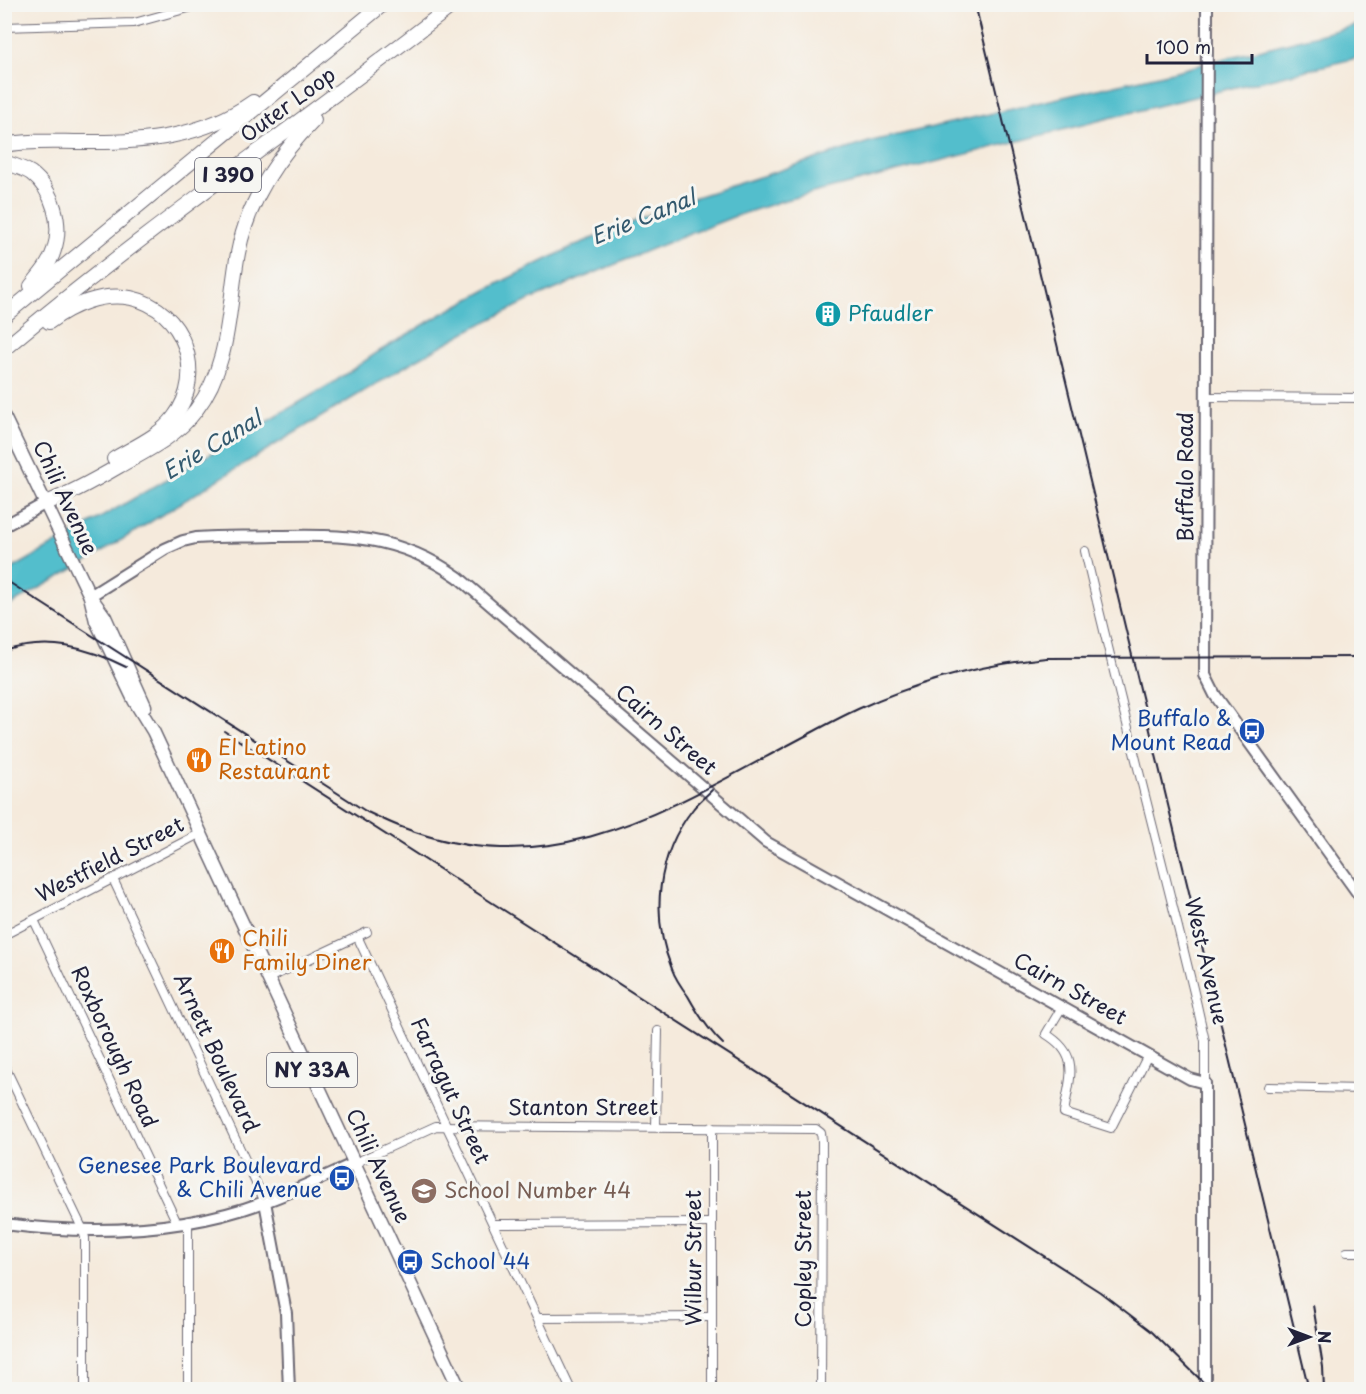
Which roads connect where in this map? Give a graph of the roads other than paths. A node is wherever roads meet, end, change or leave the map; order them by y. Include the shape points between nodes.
1 (203, 4) edge
2 (383, 4) edge
3 (454, 4) edge
4 (1207, 4) edge
5 (4, 27) edge
6 (319, 56) junction
7 (339, 93) junction
8 (4, 145) edge
9 (4, 162) edge
10 (20, 304) junction
11 (4, 316) edge
12 (4, 350) edge
13 (1206, 397) junction
14 (1362, 398) edge
15 (4, 417) edge
16 (46, 503) junction
17 (4, 526) edge
18 (1085, 551) dead end
19 (90, 596) junction
20 (201, 833) junction
21 (113, 879) junction
22 (1362, 899) edge
23 (34, 920) junction
24 (367, 932) dead end
25 (4, 935) edge
26 (358, 938) junction
27 (269, 978) junction
28 (1062, 1007) junction
29 (658, 1031) dead end
30 (1148, 1055) junction
31 (4, 1065) edge
32 (1205, 1083) junction
33 (1268, 1087) dead end
34 (1362, 1089) edge
35 (447, 1126) junction
36 (656, 1127) junction
37 (712, 1127) junction
38 (818, 1130) joint
39 (355, 1162) junction
40 (265, 1202) junction
41 (183, 1222) junction
42 (712, 1223) junction
43 (4, 1224) edge
44 (493, 1224) junction
45 (83, 1230) junction
46 (1347, 1252) dead end
47 (1362, 1252) edge
48 (712, 1317) junction
49 (538, 1318) junction
50 (85, 1389) edge
51 (188, 1389) edge
52 (289, 1389) edge
53 (460, 1389) edge
54 (571, 1389) edge
55 (712, 1389) edge
56 (820, 1389) edge
57 (1205, 1389) edge

1 - 5 street via 134,23
2 - 6 highway, Outer Loop / I 390
3 - 7 highway, Outer Loop / I 390
4 - 13 street, Buffalo Road
6 - 8 highway via 227,117 183,134 140,141
6 - 10 highway, Outer Loop / I 390
7 - 12 highway, Outer Loop / I 390 via 146,235
7 - 16 highway via 285,151 256,199 238,250 223,354 212,385 196,411 156,445 68,495
9 - 10 highway via 30,173 39,182 57,216 54,252
10 - 11 highway, Outer Loop / I 390
12 - 16 highway via 74,307 101,297 116,297 153,305 163,313 183,338 189,356 190,378 183,403 164,428 65,487
13 - 14 street
13 - 22 street, Buffalo Road via 1205,675 1215,695
15 - 16 main road, Chili Avenue / NY 33A
16 - 17 street
16 - 19 main road, Chili Avenue / NY 33A
18 - 32 street, West Avenue via 1196,1001 1205,1041
19 - 20 main road, Chili Avenue / NY 33A via 105,617
19 - 28 street, Cairn Street via 165,549 196,538 336,535 374,539 412,552 458,577 766,842
20 - 21 street, Westfield Street
20 - 27 main road, Chili Avenue / NY 33A
21 - 23 street, Westfield Street
21 - 40 street, Arnett Boulevard
23 - 25 street, Westfield Street
23 - 41 street, Roxborough Road
24 - 26 street
26 - 27 street
26 - 35 street, Farragut Street
27 - 39 main road, Chili Avenue / NY 33A
28 - 30 street, Cairn Street
28 - 30 street via 1046,1034 1066,1049 1070,1062 1064,1113 1111,1128
29 - 36 street
30 - 32 street, Cairn Street via 1190,1079
31 - 45 street
32 - 57 street, West Avenue
33 - 34 street
35 - 36 street, Stanton Street
35 - 39 street, Stanton Street via 429,1127
35 - 44 street, Farragut Street
36 - 37 street, Stanton Street
37 - 38 street, Stanton Street
37 - 42 street, Wilbur Street
38 - 56 street, Copley Street via 822,1141
39 - 40 street
39 - 53 main road, Chili Avenue / NY 33A
40 - 41 street
40 - 52 street, Arnett Boulevard via 286,1313
41 - 45 street
41 - 51 street, Roxborough Road
42 - 44 street
42 - 48 street, Wilbur Street
43 - 45 street
44 - 49 street, Farragut Street
45 - 50 street
46 - 47 street
48 - 49 street
48 - 55 street, Wilbur Street
49 - 54 street, Farragut Street

